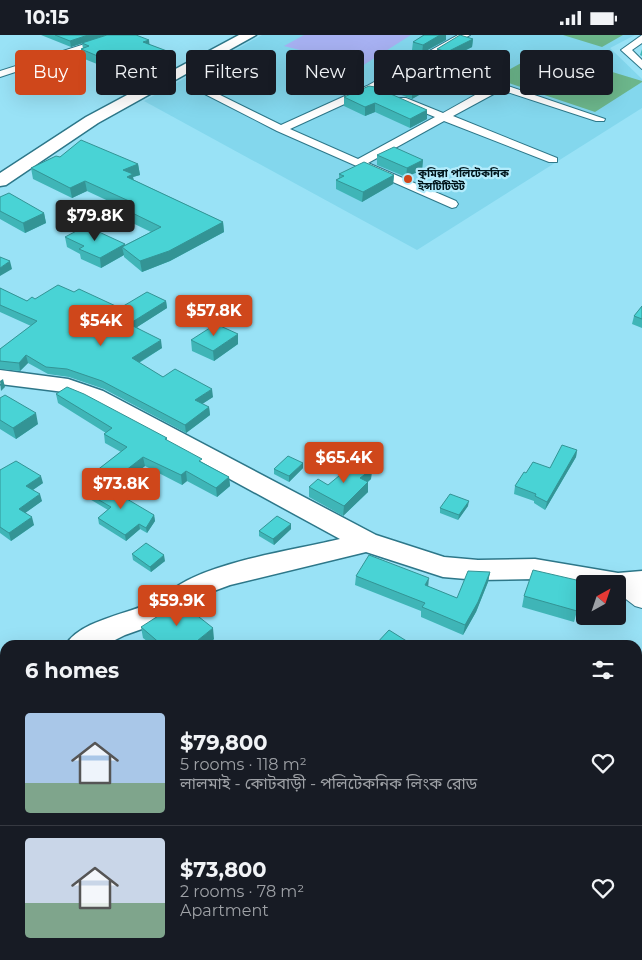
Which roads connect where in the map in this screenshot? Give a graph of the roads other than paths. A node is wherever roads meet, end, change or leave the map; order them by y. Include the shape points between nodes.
1 (123, 35) edge
2 (249, 35) edge
3 (447, 35) edge
4 (462, 37) edge
5 (642, 38) edge
6 (438, 50) edge
7 (642, 66) edge
8 (0, 74) edge
9 (374, 86) edge
10 (371, 88) junction
11 (510, 89) edge
12 (212, 95) edge
13 (484, 95) edge
14 (600, 119) dead end
15 (281, 129) junction
16 (553, 159) dead end
17 (359, 163) junction
18 (0, 181) edge
19 (452, 204) dead end
20 (0, 377) edge
21 (367, 542) junction
22 (630, 582) edge
23 (642, 601) edge
24 (90, 640) edge

1 - 8 street
2 - 18 street via 92,120
3 - 4 street
4 - 6 street
5 - 7 street via 626,49
9 - 10 street
10 - 15 street
10 - 16 street
11 - 14 street
12 - 15 street
13 - 17 street
15 - 17 street
17 - 19 street
20 - 21 street via 68,386 95,396
21 - 22 street via 443,567 478,571 535,569
21 - 24 street via 217,579 156,612
22 - 23 street

